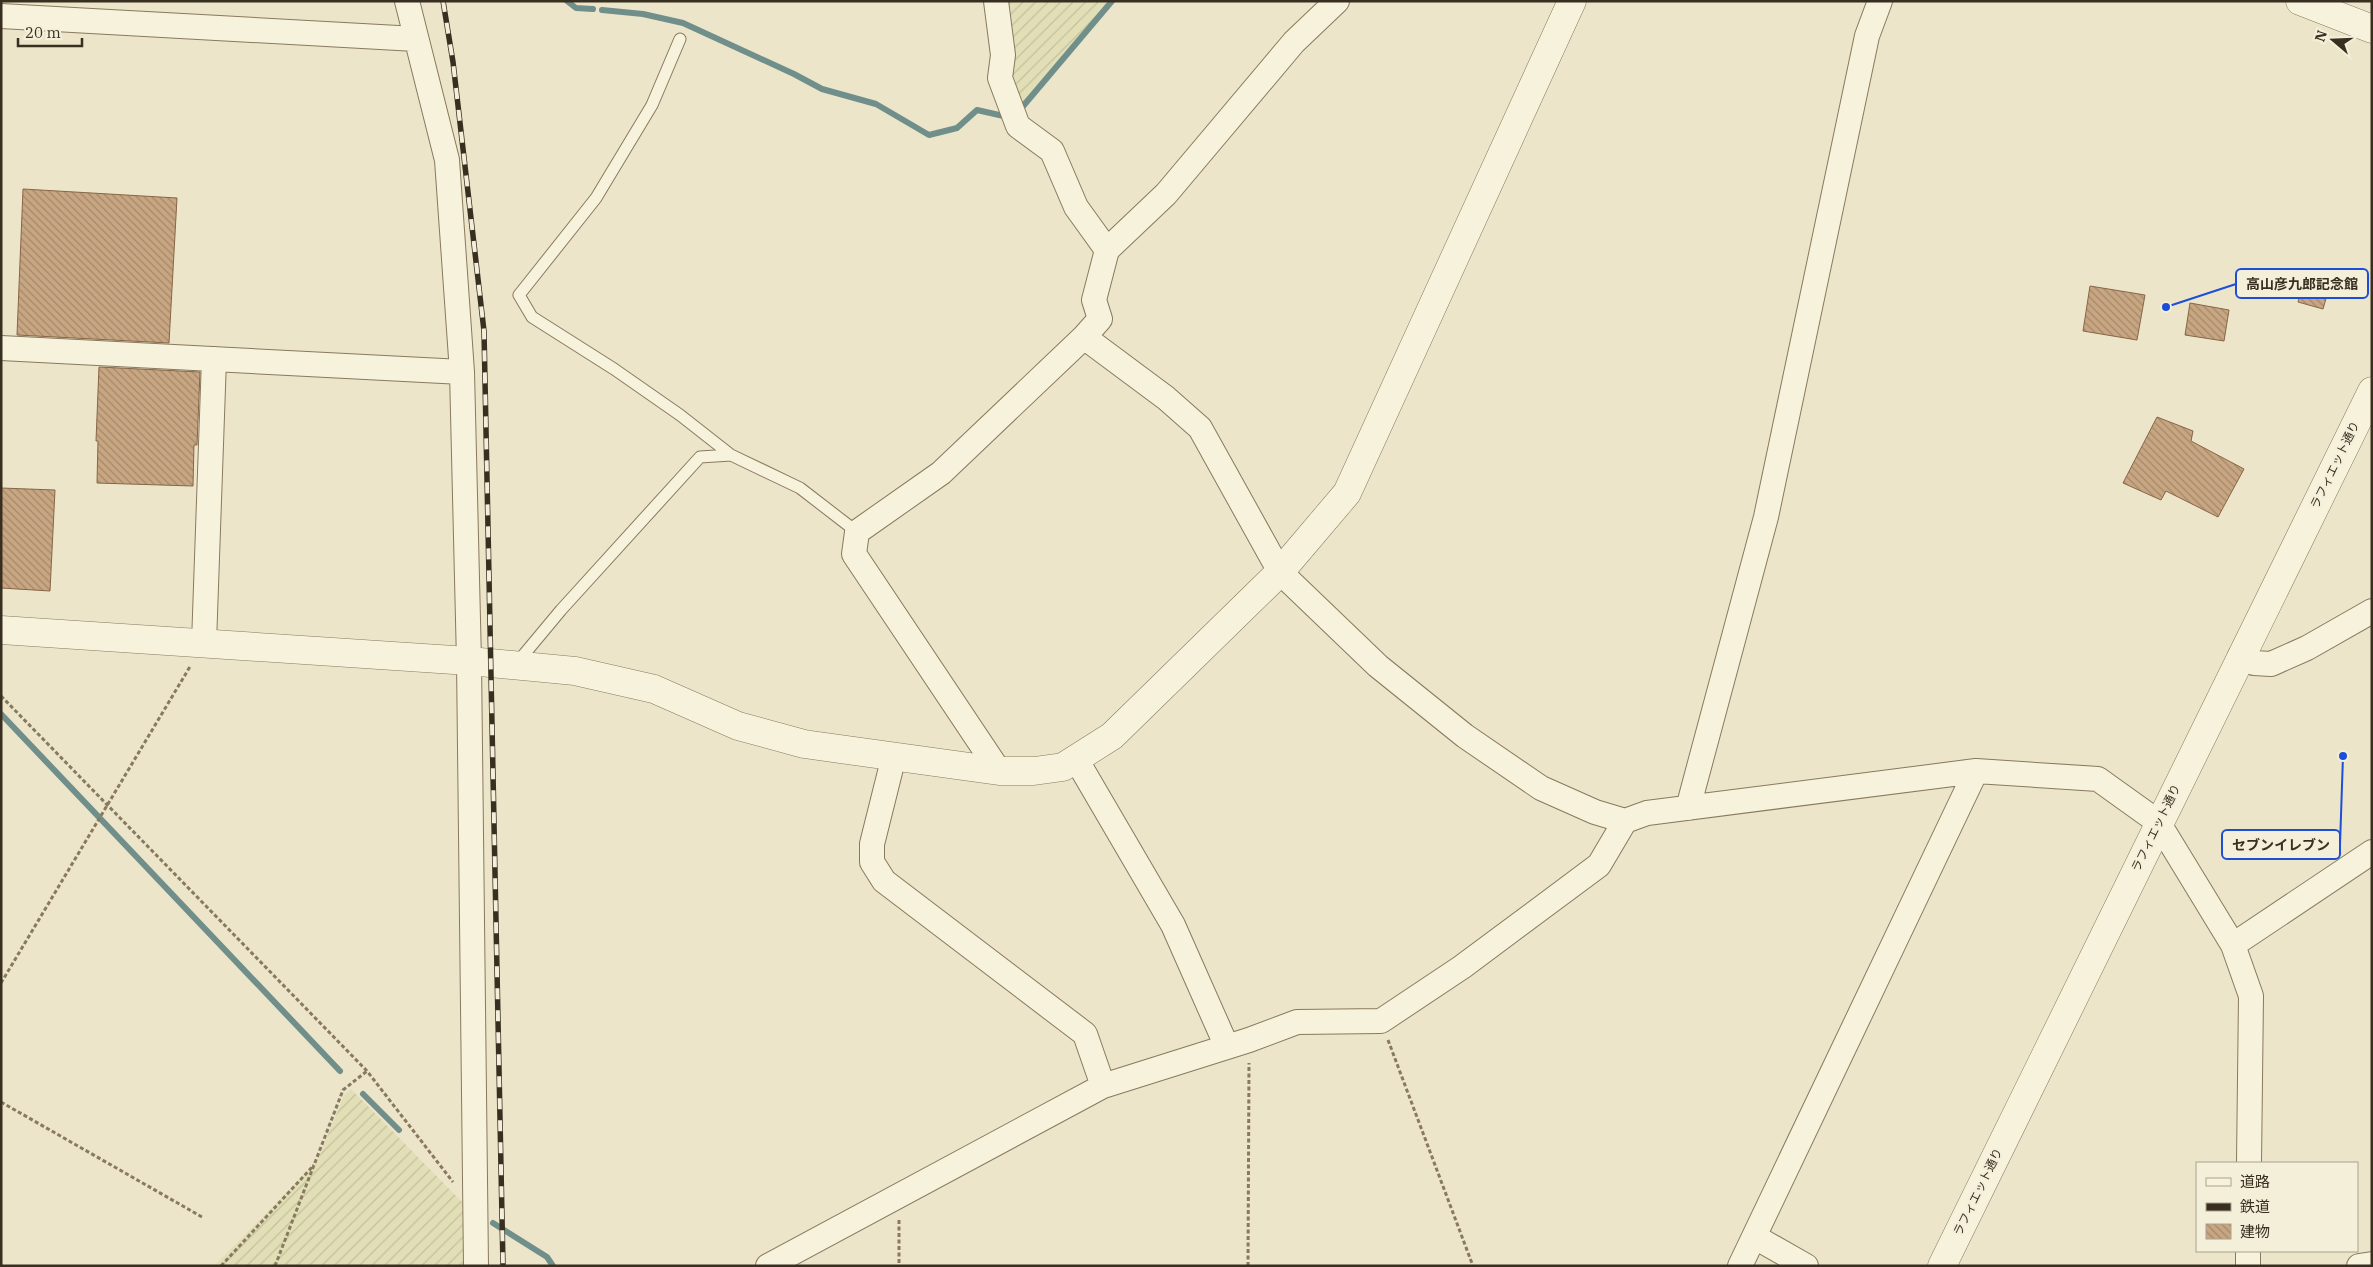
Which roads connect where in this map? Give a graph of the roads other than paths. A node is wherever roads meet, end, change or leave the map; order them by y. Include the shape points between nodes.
1 (407, 1) edge
2 (996, 1) edge
3 (1336, 1) edge
4 (1572, 1) edge
5 (1880, 1) edge
6 (2300, 1) edge
7 (1, 16) edge
8 (2372, 29) edge
9 (416, 39) junction
10 (680, 39) dead end
11 (1107, 250) junction
12 (1084, 337) junction
13 (1, 348) edge
14 (214, 359) junction
15 (462, 372) junction
16 (2372, 391) edge
17 (732, 455) junction
18 (857, 532) junction
19 (1280, 572) junction
20 (2372, 611) edge
21 (1, 630) edge
22 (204, 643) junction
23 (2240, 656) junction
24 (469, 661) junction
25 (515, 666) junction
26 (894, 756) junction
27 (1076, 759) junction
28 (1976, 771) junction
29 (999, 772) junction
30 (1688, 808) junction
31 (1624, 821) junction
32 (2158, 822) junction
33 (2372, 852) edge
34 (2233, 945) junction
35 (1238, 1043) junction
36 (1103, 1086) junction
37 (2249, 1162) edge
38 (1755, 1237) junction
39 (2248, 1252) edge
40 (2372, 1264) edge
41 (476, 1266) edge
42 (768, 1266) edge
43 (1740, 1266) edge
44 (1806, 1266) edge
45 (1942, 1266) edge
46 (2248, 1266) edge
47 (2359, 1266) edge

1 - 9 street
2 - 11 street via 1003,56 1000,78 1018,126 1052,151 1076,207
3 - 11 street via 1294,42 1166,194
4 - 19 street via 1347,493
5 - 30 street via 1867,36 1766,516
6 - 8 street
7 - 9 street
9 - 15 street via 447,160
10 - 17 lane via 652,105 596,198 520,295 532,317 622,374
11 - 12 street via 1094,300 1100,320
12 - 18 street via 941,473
12 - 19 street via 1166,398 1200,428
13 - 14 street
14 - 15 street
14 - 22 street
15 - 24 street
16 - 23 street, ラフィエット通り
17 - 18 lane via 800,488
17 - 25 lane via 700,457 561,610
18 - 29 street via 854,554
19 - 27 street via 1112,736
19 - 31 street via 1378,666 1465,736 1541,788
20 - 23 street via 2307,648 2271,664 2254,663
21 - 22 street
22 - 24 street
23 - 32 street, ラフィエット通り
24 - 25 street
24 - 41 street
25 - 26 street via 575,671 654,689 738,726 804,744
26 - 29 street
26 - 36 street via 872,844 872,862 884,882 1086,1034
27 - 29 street via 1063,767
27 - 35 street
28 - 30 street
28 - 32 street via 2098,779
28 - 38 street
30 - 31 street via 1647,813
31 - 35 street via 1600,865 1462,967 1381,1021 1297,1022
32 - 34 street
32 - 45 street, ラフィエット通り
33 - 34 street
34 - 37 street via 2251,996
35 - 36 street
36 - 42 street
38 - 43 street
38 - 44 street
39 - 46 street
40 - 47 street

